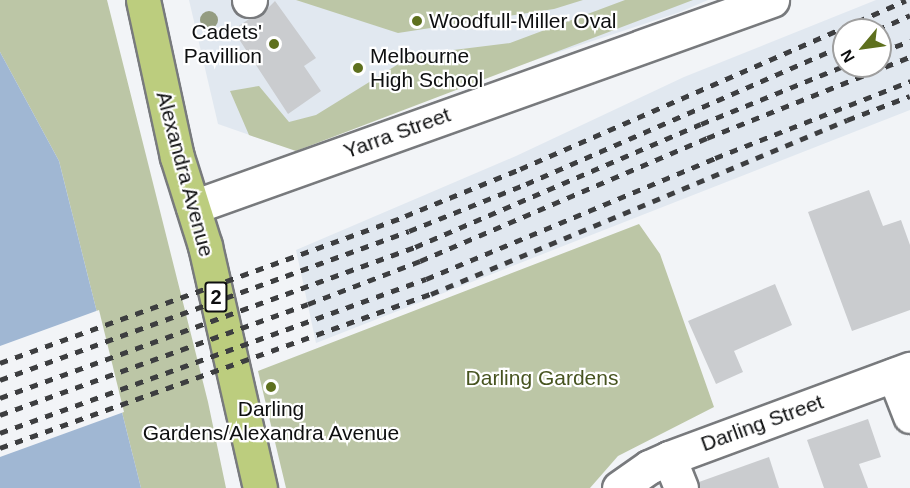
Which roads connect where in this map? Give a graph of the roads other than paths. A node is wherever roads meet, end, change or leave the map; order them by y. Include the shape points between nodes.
1 (143, 0) edge
2 (772, 0) edge
3 (193, 207) junction
4 (902, 372) edge
5 (910, 416) edge
6 (669, 458) junction
7 (260, 488) edge
8 (620, 488) edge
9 (681, 488) edge

1 - 3 main road, Alexandra Avenue / 2 via 177,157
2 - 3 street, Yarra Street
3 - 7 main road, Alexandra Avenue / 2
4 - 5 street
4 - 6 street, Darling Street
6 - 8 street, Darling Street
6 - 9 street

